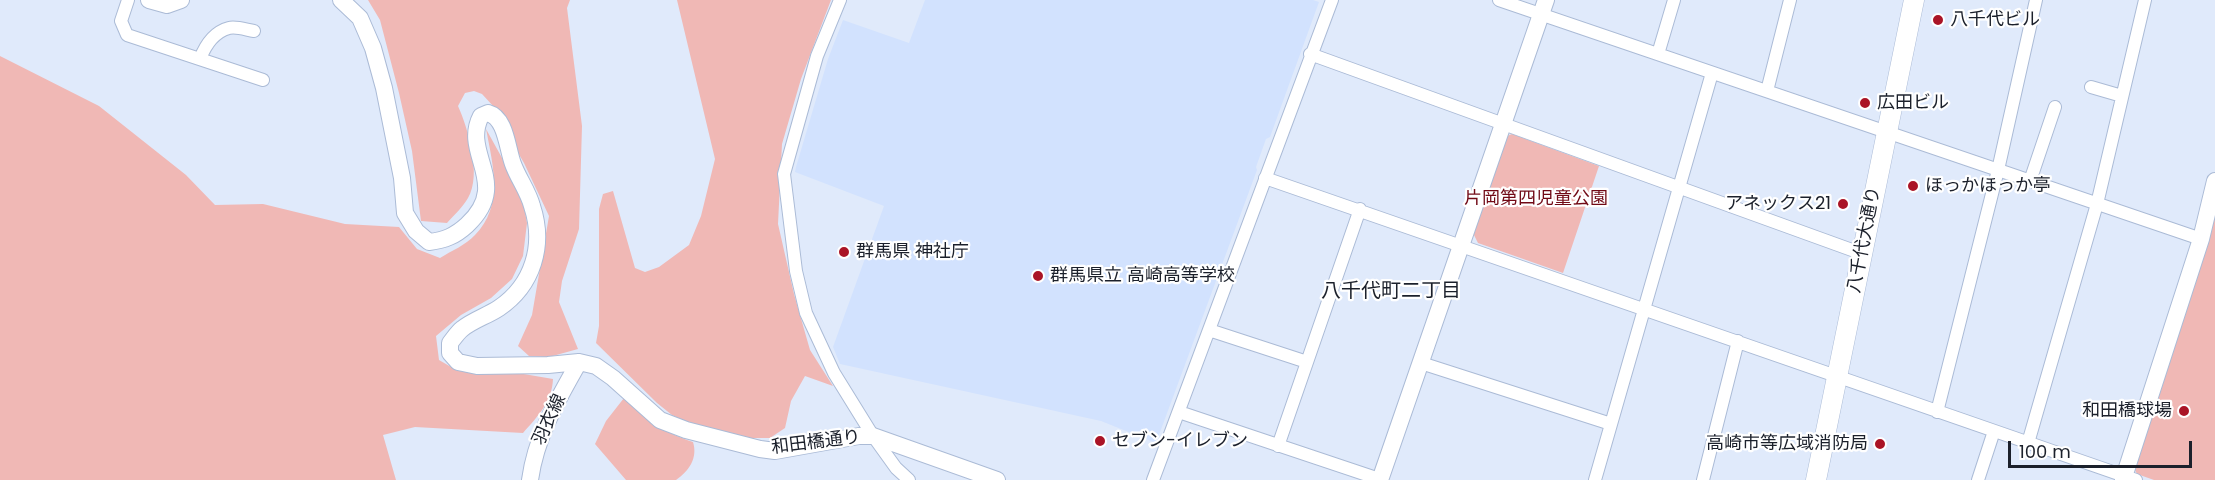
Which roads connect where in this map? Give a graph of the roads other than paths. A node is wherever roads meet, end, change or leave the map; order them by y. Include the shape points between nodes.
1 (128, 0) edge
2 (149, 0) edge
3 (181, 0) edge
4 (341, 0) edge
5 (840, 0) edge
6 (1332, 0) edge
7 (1500, 0) edge
8 (1674, 0) edge
9 (1790, 0) edge
10 (1914, 0) edge
11 (2036, 0) edge
12 (2145, 0) edge
13 (1544, 7) edge
14 (254, 31) dead end
15 (1310, 54) junction
16 (1658, 54) junction
17 (200, 59) junction
18 (1712, 73) junction
19 (263, 80) dead end
20 (2091, 87) dead end
21 (1767, 91) junction
22 (2122, 96) junction
23 (2055, 106) dead end
24 (1503, 124) junction
25 (1887, 131) junction
26 (1998, 170) junction
27 (1265, 177) junction
28 (2030, 181) junction
29 (2215, 181) edge
30 (1678, 188) junction
31 (2097, 204) junction
32 (1360, 210) junction
33 (2200, 239) junction
34 (1462, 245) junction
35 (1863, 254) junction
36 (1644, 308) junction
37 (1209, 330) junction
38 (1738, 341) junction
39 (579, 362) junction
40 (1307, 362) junction
41 (1421, 363) junction
42 (1837, 377) junction
43 (1179, 412) junction
44 (1937, 412) junction
45 (1611, 424) junction
46 (1994, 431) junction
47 (873, 436) junction
48 (2028, 443) junction
49 (1278, 446) junction
50 (2128, 479) edge
51 (530, 480) edge
52 (909, 480) edge
53 (997, 480) edge
54 (1153, 480) edge
55 (1381, 480) edge
56 (1595, 480) edge
57 (1703, 480) edge
58 (1816, 480) edge
59 (1978, 480) edge

1 - 17 street via 120,21 127,35
2 - 3 street via 167,5
4 - 39 street via 360,18 373,48 402,178 405,213 416,231 429,242 445,240 471,221 485,202 486,180 475,134 481,116 488,112 500,121 513,165 532,203 538,237 528,278 516,295 462,329 450,343 450,353 458,362 477,366
5 - 47 street via 817,56 784,174 796,271 806,313 834,373
6 - 15 street
7 - 13 street
8 - 16 street
9 - 21 street
10 - 25 main road, 八千代大通り
11 - 26 street
12 - 22 street
13 - 16 street
13 - 24 street
14 - 17 street via 230,27 213,38
15 - 24 street
15 - 27 street
16 - 18 street
17 - 19 street
18 - 21 street
18 - 30 street
20 - 22 street
21 - 25 street
22 - 31 street
23 - 28 street
24 - 30 street
24 - 34 street
25 - 26 street
25 - 35 main road, 八千代大通り
26 - 28 street
26 - 44 street
27 - 32 street
27 - 37 street
28 - 31 street
29 - 33 street
30 - 35 street
30 - 36 street
31 - 33 street
31 - 48 street
32 - 34 street
32 - 40 street
33 - 50 street
34 - 36 street
34 - 41 street
35 - 42 main road, 八千代大通り
36 - 38 street
36 - 45 street
37 - 40 street
37 - 43 street
38 - 42 street
38 - 57 street
39 - 47 street, 和田橋通り via 596,366 613,378 660,420 760,449 775,451
39 - 51 street, 羽衣線 via 548,417 533,455
40 - 49 street
41 - 45 street
41 - 55 street
42 - 44 street
42 - 58 main road, 八千代大通り
43 - 49 street
43 - 54 street
44 - 46 street
45 - 56 street
46 - 48 street
46 - 59 street
47 - 52 street
47 - 53 street, 和田橋通り
48 - 50 street
49 - 55 street

